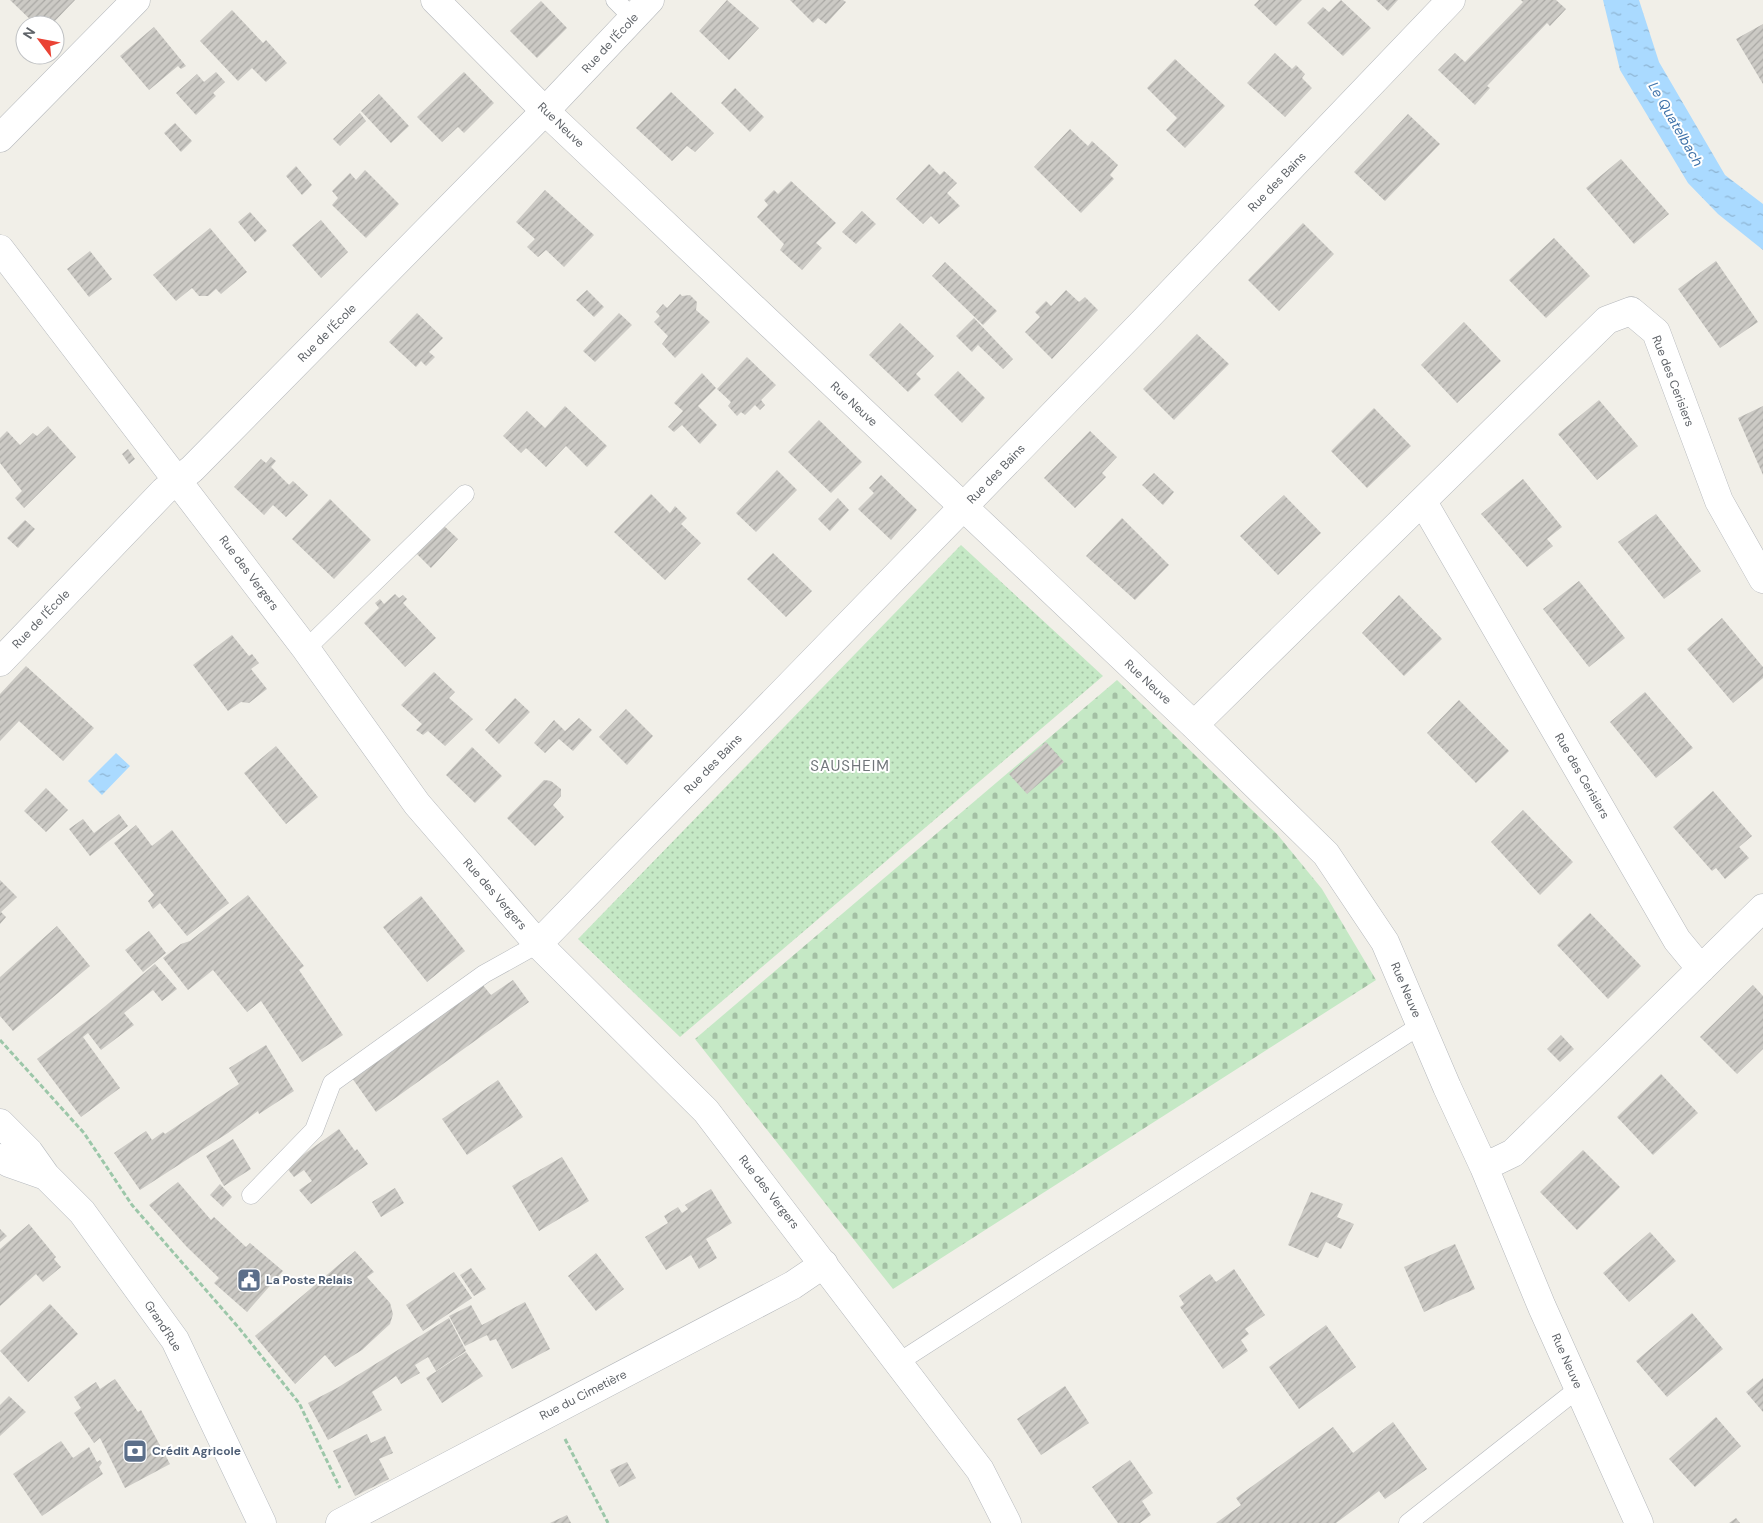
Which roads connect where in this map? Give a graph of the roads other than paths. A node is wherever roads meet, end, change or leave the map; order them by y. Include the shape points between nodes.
1 (136, 0) edge
2 (435, 0) edge
3 (1451, 0) edge
4 (633, 6) edge
5 (546, 111) junction
6 (0, 138) edge
7 (0, 249) edge
8 (178, 480) junction
9 (466, 494) dead end
10 (1423, 502) junction
11 (963, 508) junction
12 (1763, 580) edge
13 (306, 649) junction
14 (0, 662) edge
15 (1194, 725) junction
16 (1763, 908) edge
17 (538, 944) junction
18 (1701, 969) junction
19 (1421, 1025) junction
20 (0, 1123) edge
21 (0, 1158) edge
22 (1484, 1167) junction
23 (46, 1176) junction
24 (251, 1195) dead end
25 (824, 1264) junction
26 (899, 1362) junction
27 (1578, 1388) junction
28 (346, 1520) edge
29 (262, 1523) edge
30 (1007, 1523) edge
31 (1408, 1523) edge
32 (1640, 1523) edge

1 - 6 street
2 - 5 street, Rue Neuve
3 - 11 street, Rue des Bains
4 - 5 street, Rue de l'École
5 - 8 street, Rue de l'École
5 - 11 street, Rue Neuve
7 - 8 street, Rue des Vergers
8 - 13 street, Rue des Vergers
8 - 14 street, Rue de l'École
9 - 13 lane
10 - 12 street, Rue des Cerisiers via 1607,320 1631,311 1656,332 1719,501
10 - 15 street, Rue des Cerisiers
10 - 18 street, Rue des Cerisiers via 1677,940
11 - 15 street, Rue Neuve
11 - 17 street, Rue des Bains
13 - 17 street, Rue des Vergers via 417,804
15 - 19 street, Rue Neuve via 1326,854 1385,942
16 - 18 street
17 - 24 lane via 484,974 332,1083 314,1130
17 - 25 street, Rue des Vergers via 706,1111
18 - 22 street via 1512,1153
19 - 22 street, Rue Neuve
19 - 26 lane
20 - 23 street, Grand'Rue via 29,1152
21 - 23 street, Grand'Rue
22 - 27 street, Rue Neuve
23 - 29 street, Grand'Rue via 82,1212 174,1340
25 - 26 street, Rue des Vergers
25 - 28 street, Rue du Cimetière via 793,1285
26 - 30 street, Rue des Vergers via 980,1470
27 - 31 lane
27 - 32 street, Rue Neuve

